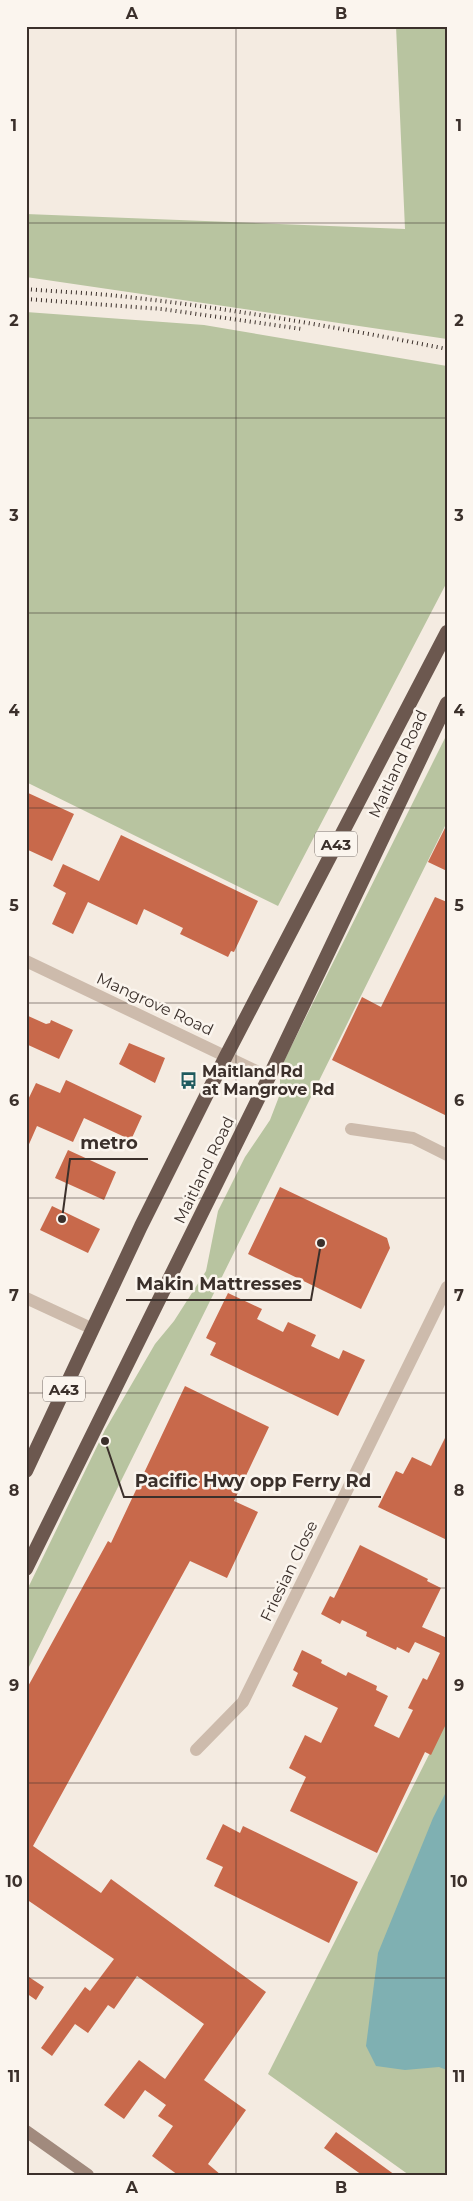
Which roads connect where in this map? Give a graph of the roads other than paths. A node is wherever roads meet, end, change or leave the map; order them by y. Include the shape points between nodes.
1 (447, 632) edge
2 (447, 703) edge
3 (26, 961) edge
4 (226, 1056) junction
5 (269, 1077) junction
6 (350, 1129) dead end
7 (447, 1154) edge
8 (447, 1287) edge
9 (26, 1298) edge
10 (93, 1329) junction
11 (26, 1471) edge
12 (26, 1569) edge
13 (196, 1750) dead end
14 (26, 2131) edge
15 (88, 2175) edge

1 - 4 highway, Maitland Road / A43
2 - 5 highway, Maitland Road / A43
3 - 4 street, Mangrove Road
4 - 5 street, Mangrove Road
4 - 10 highway, Maitland Road / A43
5 - 12 highway, Maitland Road / A43
6 - 7 street via 413,1138
8 - 13 street, Friesian Close via 243,1702
9 - 10 street
10 - 11 highway, Maitland Road / A43
14 - 15 main road

